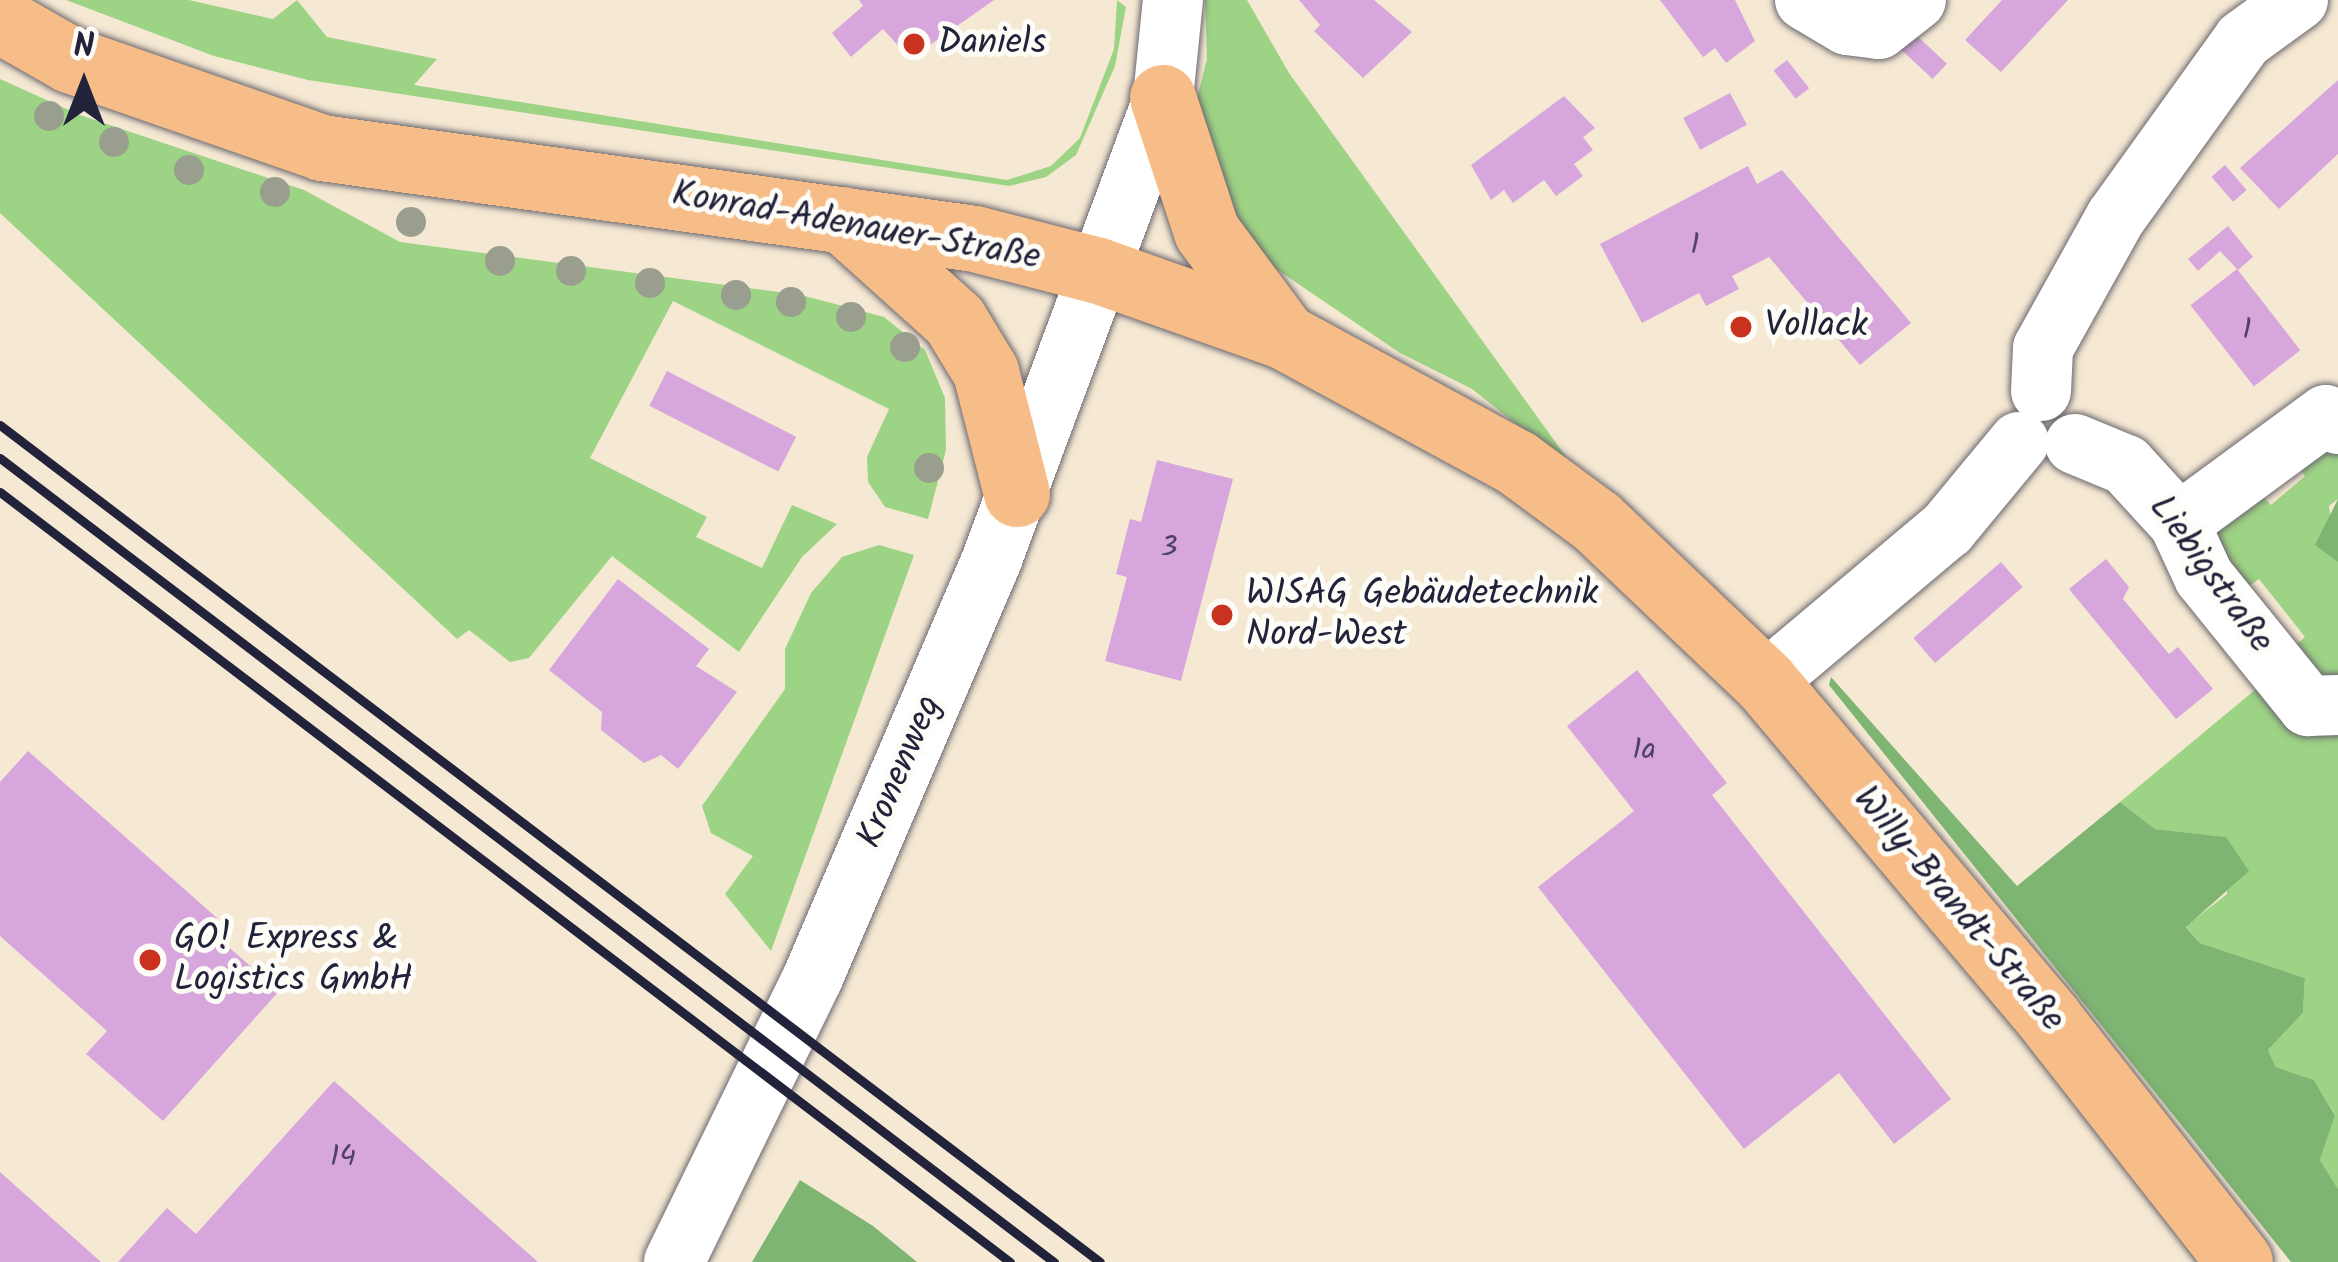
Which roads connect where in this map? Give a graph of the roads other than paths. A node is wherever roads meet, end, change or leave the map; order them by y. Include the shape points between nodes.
1 (1173, 0) edge
2 (1916, 0) edge
3 (2298, 0) edge
4 (1808, 4) edge
5 (0, 20) edge
6 (1163, 98) junction
7 (841, 218) junction
8 (1099, 271) junction
9 (1285, 337) junction
10 (2338, 424) edge
11 (2045, 425) junction
12 (1017, 494) junction
13 (2179, 523) junction
14 (1655, 577) joint
15 (1765, 682) junction
16 (2338, 705) edge
17 (674, 1262) edge
18 (2240, 1262) edge

1 - 6 street, Kronenweg
2 - 4 street via 1879,29
3 - 11 street via 2243,40 2116,218 2043,349
5 - 7 main road, Konrad-Adenauer-Straße via 70,60 322,148
6 - 8 street, Kronenweg
6 - 9 main road via 1207,232
7 - 8 main road, Konrad-Adenauer-Straße via 975,239
7 - 12 main road via 955,321 986,372
8 - 9 main road, Konrad-Adenauer-Straße
8 - 12 street, Kronenweg
9 - 14 main road, Konrad-Adenauer-Straße via 1517,463
10 - 13 street via 2326,415
11 - 13 street, Liebigstraße via 2126,465
11 - 15 street via 1947,529
12 - 17 street, Kronenweg via 813,977
13 - 16 street, Liebigstraße via 2204,577 2294,690 2308,706
14 - 15 main road, Willy-Brandt-Straße
15 - 18 main road, Willy-Brandt-Straße

